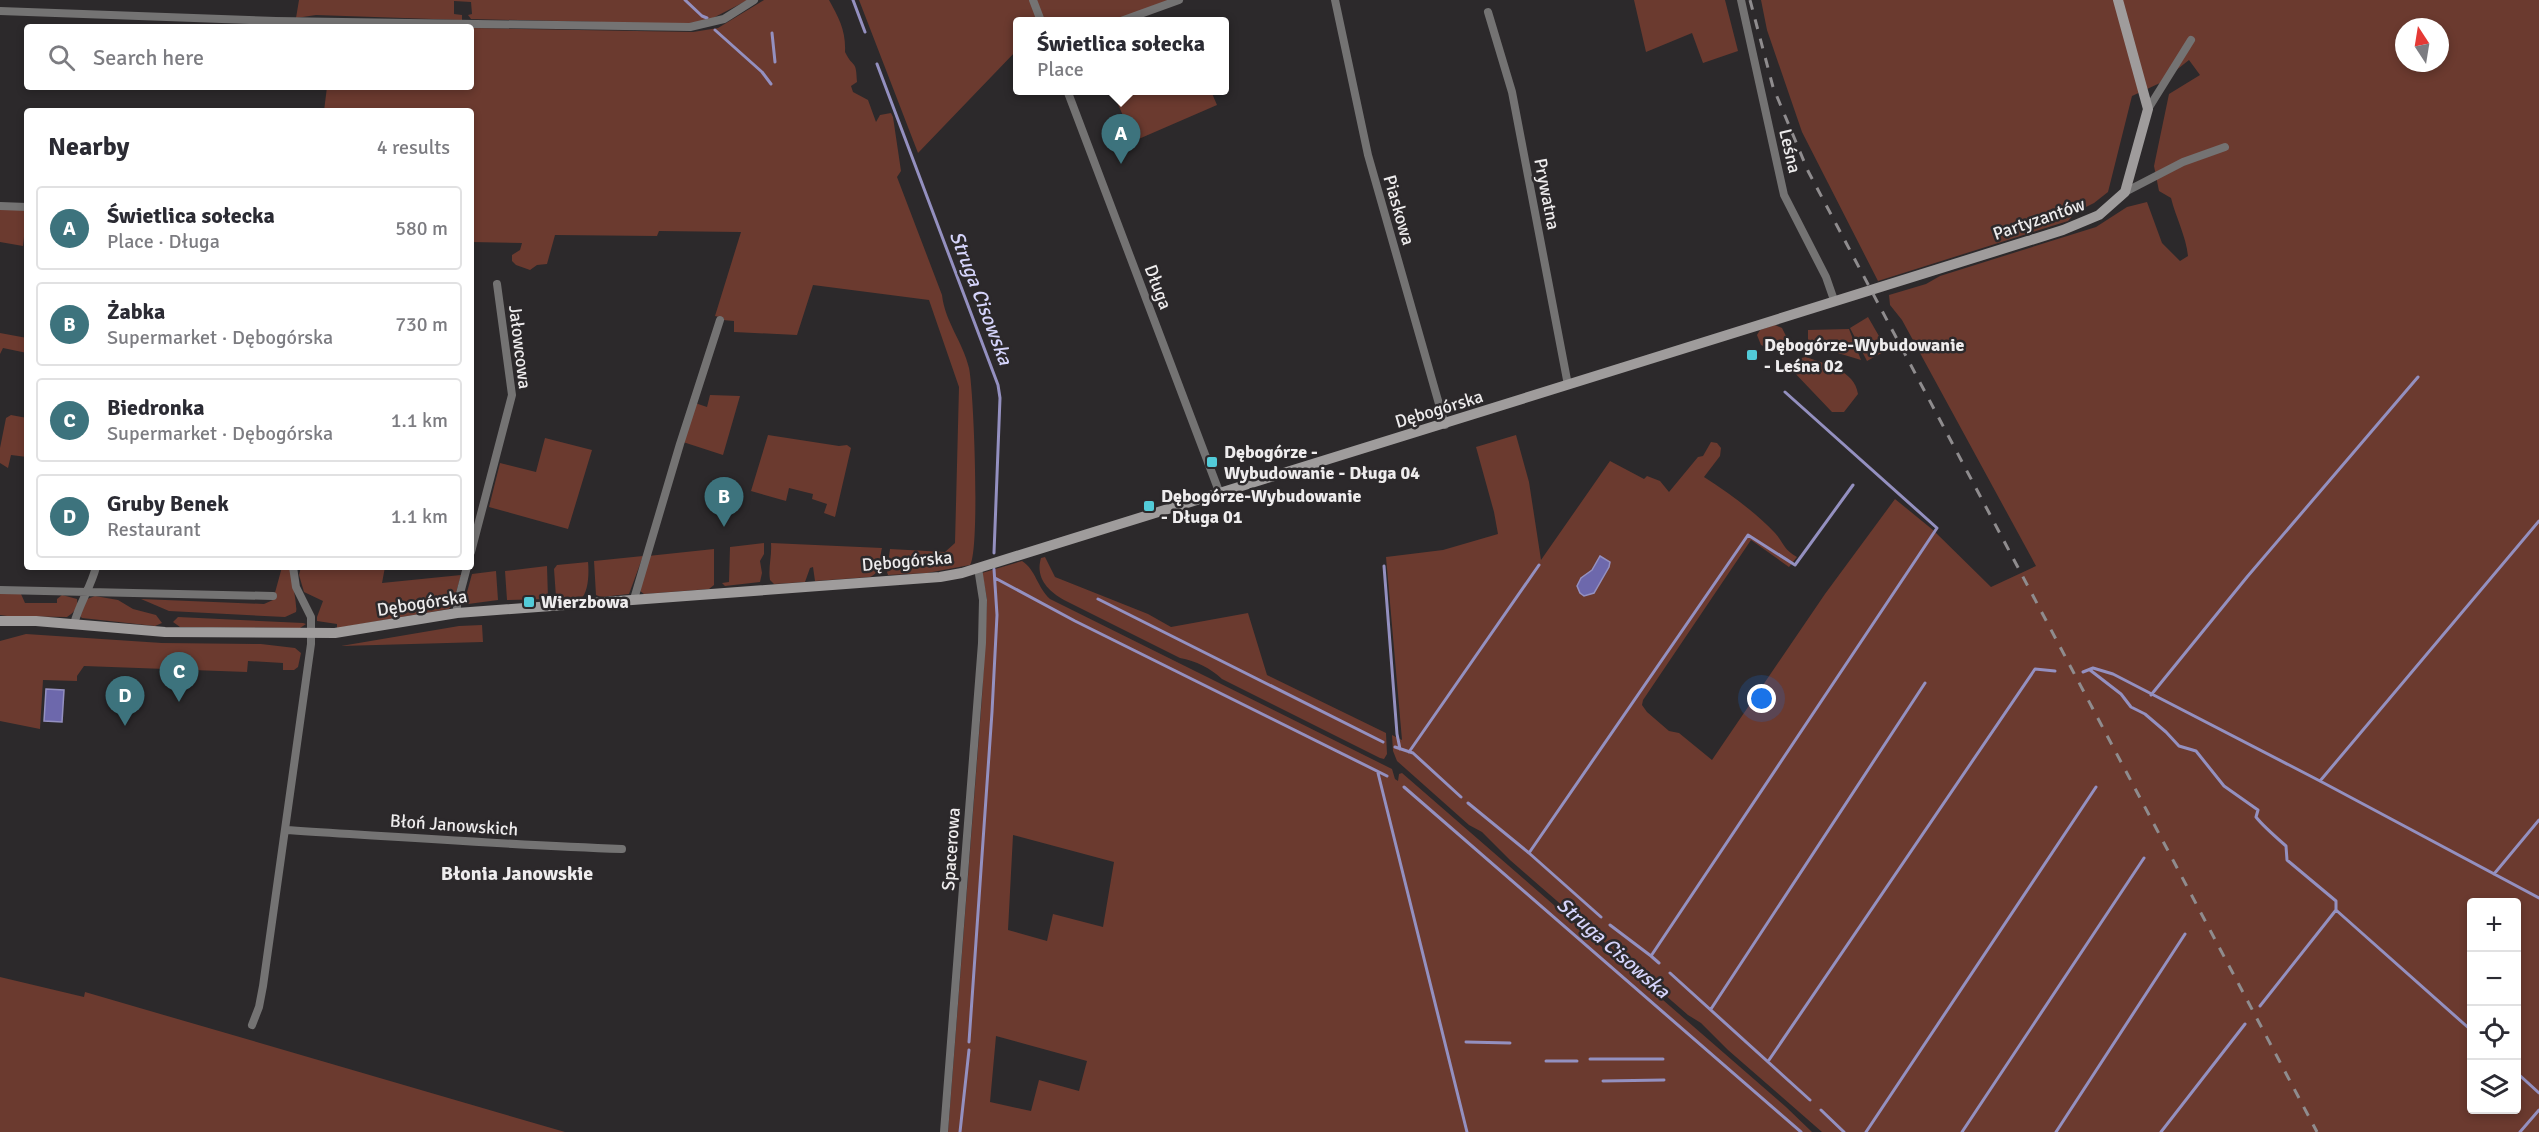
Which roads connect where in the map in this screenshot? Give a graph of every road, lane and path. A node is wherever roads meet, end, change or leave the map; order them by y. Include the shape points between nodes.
1 (754, 0) edge
2 (1033, 0) edge
3 (1179, 0) edge
4 (1335, 0) edge
5 (1741, 0) edge
6 (2118, 0) edge
7 (0, 11) edge
8 (1488, 12) dead end
9 (1039, 17) edge
10 (1132, 17) edge
11 (2192, 40) dead end
12 (1069, 95) edge
13 (2148, 109) junction
14 (2225, 147) dead end
15 (2125, 192) junction
16 (0, 206) edge
17 (24, 207) edge
18 (496, 284) dead end
19 (1834, 300) junction
20 (720, 320) dead end
21 (1568, 386) junction
22 (1445, 424) junction
23 (1220, 494) junction
24 (474, 541) edge
25 (978, 568) junction
26 (95, 570) edge
27 (293, 570) edge
28 (466, 570) edge
29 (0, 590) edge
30 (87, 592) junction
31 (273, 596) dead end
32 (634, 599) junction
33 (458, 613) junction
34 (0, 621) edge
35 (16, 621) junction
36 (74, 624) junction
37 (0, 628) edge
38 (311, 633) junction
39 (285, 830) junction
40 (622, 849) dead end
41 (252, 1025) dead end
42 (944, 1132) edge

1 - 7 street via 724,19 690,27 276,21
2 - 9 street
3 - 10 street
4 - 22 street, Piaskowa via 1368,155
5 - 19 street, Leśna via 1784,195
6 - 13 street
8 - 21 street, Prywatna via 1512,92
11 - 13 street
12 - 23 street, Długa
13 - 15 street
14 - 15 street via 2183,162
15 - 19 street, Partyzantów via 2109,208 2077,225
16 - 17 street
18 - 24 street, Jałowcowa via 512,395
19 - 21 street, Dębogórska
20 - 32 street
21 - 22 street, Dębogórska
22 - 23 street, Dębogórska
23 - 25 street, Dębogórska
25 - 32 street, Dębogórska via 940,577
25 - 42 street, Spacerowa via 983,600 982,644
26 - 30 street
27 - 38 street via 296,587 311,617
28 - 33 street
29 - 30 street
30 - 31 street
30 - 36 street
32 - 33 street, Dębogórska
33 - 38 street, Dębogórska via 354,631
34 - 35 street, Dębogórska
35 - 36 street, Dębogórska
35 - 37 street, Dębogórska
36 - 38 street, Dębogórska via 165,632
38 - 39 street
39 - 40 street, Błoń Janowskich
39 - 41 street via 259,1007

